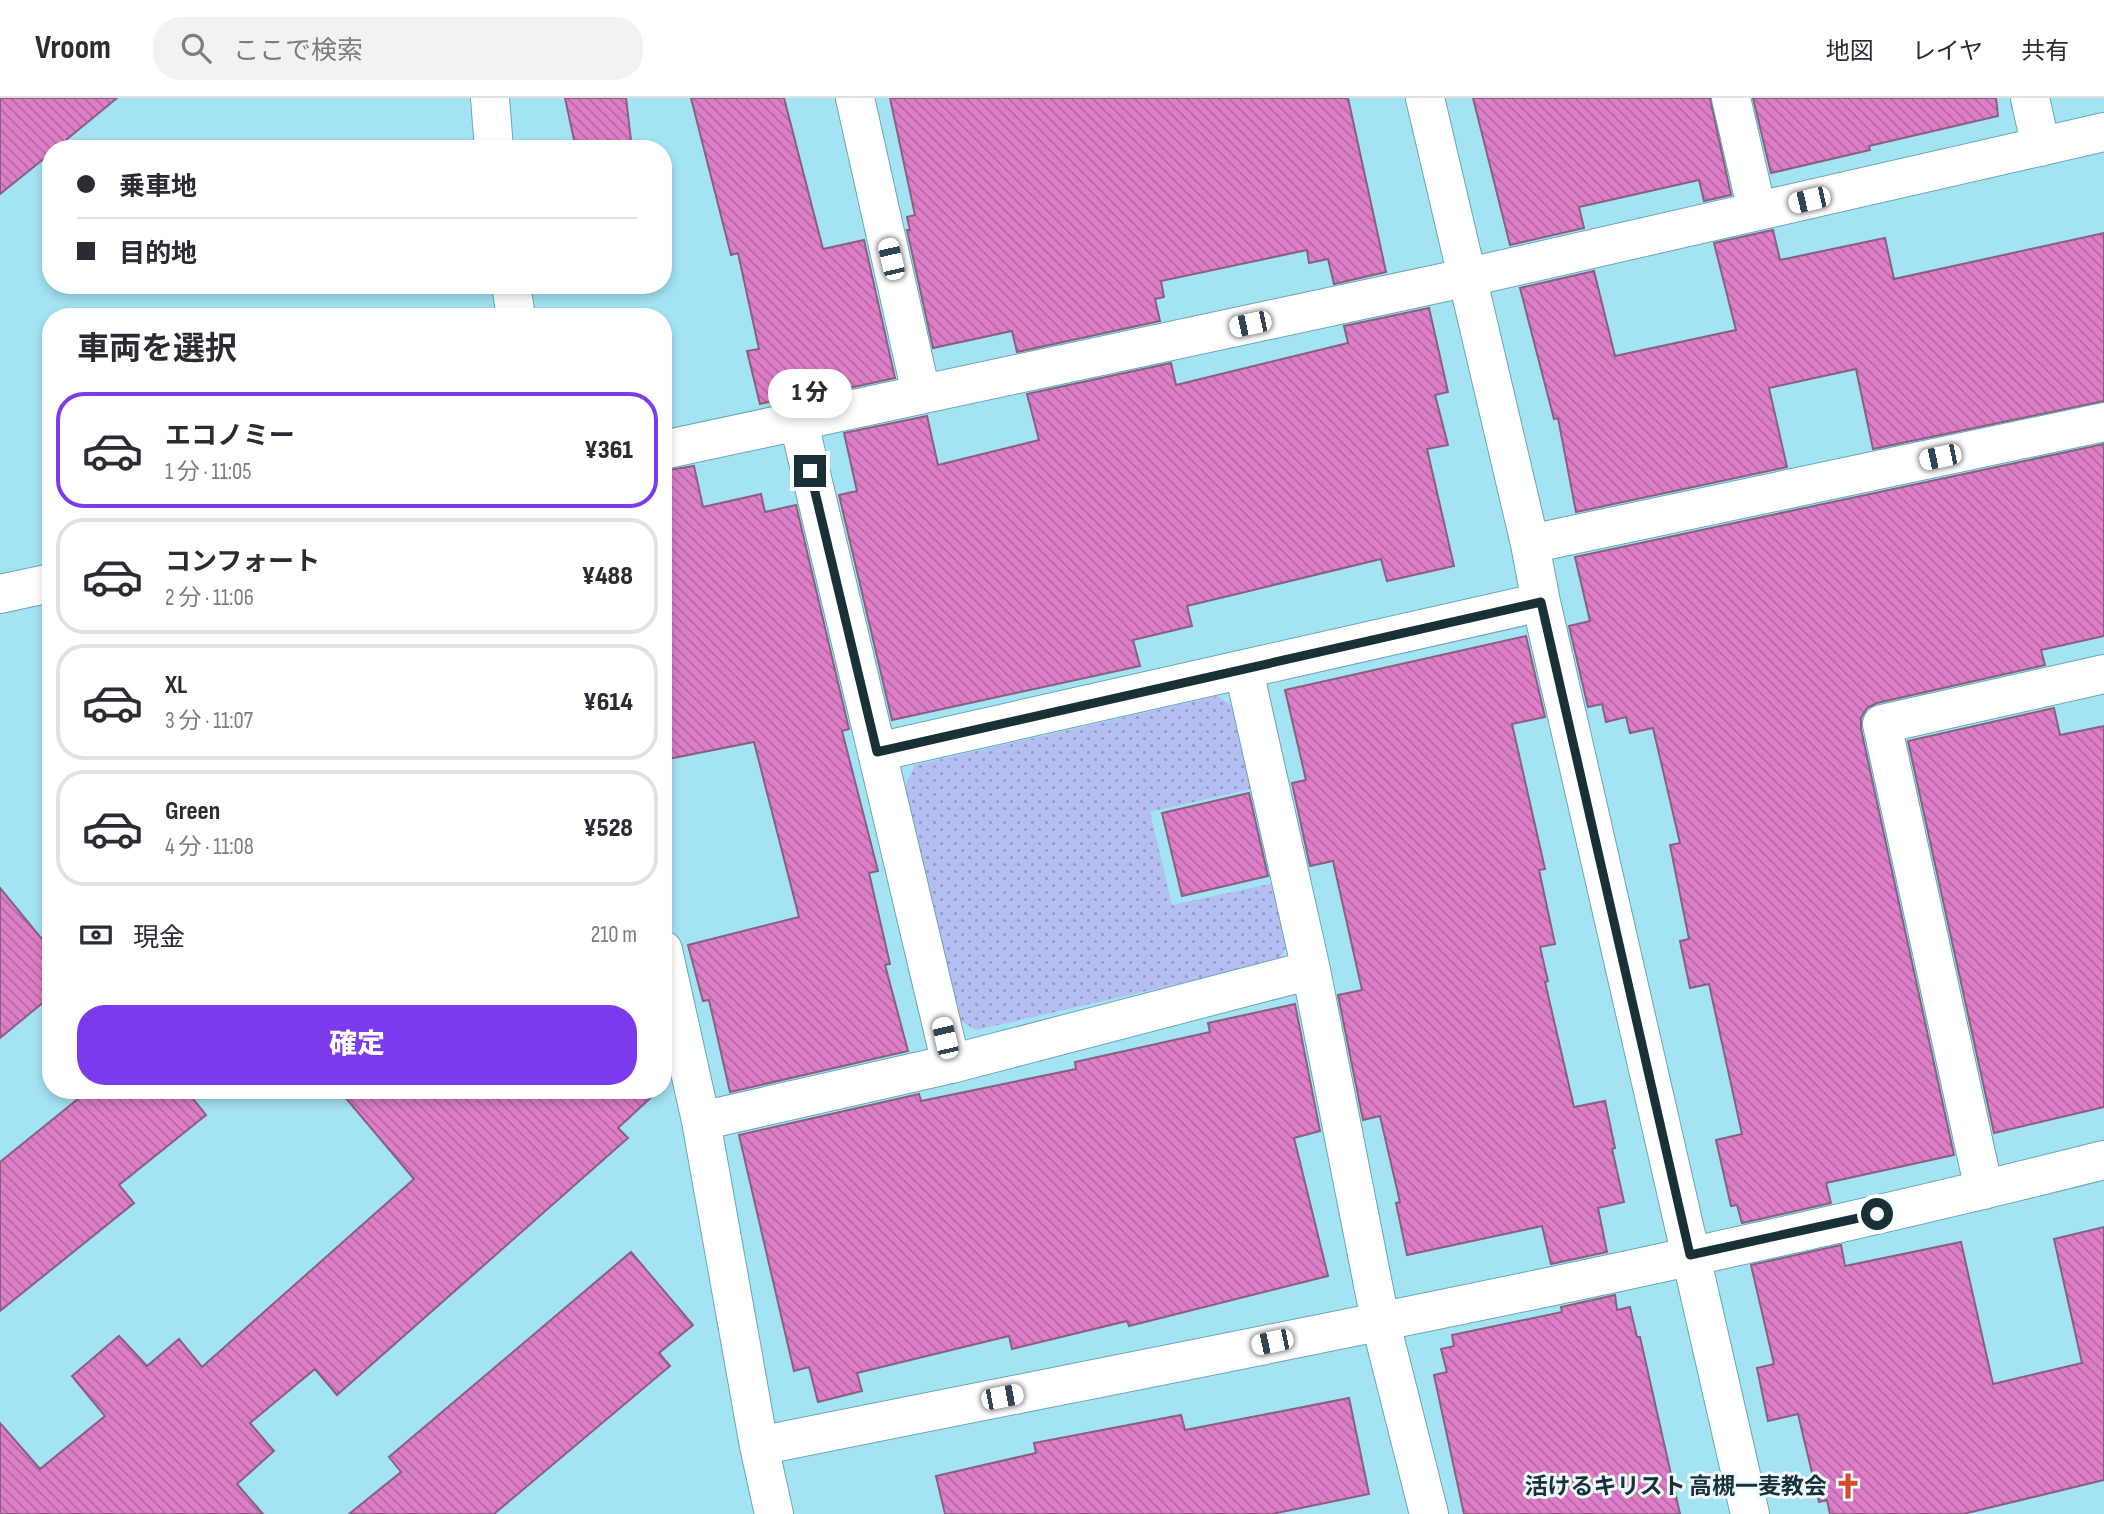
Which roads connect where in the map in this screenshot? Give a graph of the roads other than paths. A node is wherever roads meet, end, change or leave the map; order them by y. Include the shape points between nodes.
1 (490, 98) edge
2 (855, 98) edge
3 (1425, 98) edge
4 (1731, 98) edge
5 (2030, 98) edge
6 (2104, 132) edge
7 (493, 140) edge
8 (2041, 147) junction
9 (1757, 211) junction
10 (1469, 277) junction
11 (921, 393) junction
12 (798, 419) junction
13 (2104, 422) edge
14 (672, 448) edge
15 (1530, 544) junction
16 (42, 585) edge
17 (0, 594) edge
18 (1541, 602) junction
19 (1244, 671) junction
20 (2104, 674) edge
21 (877, 752) junction
22 (1311, 971) junction
23 (672, 990) edge
24 (951, 1064) junction
25 (701, 1121) junction
26 (2104, 1160) edge
27 (1984, 1190) junction
28 (1690, 1255) junction
29 (1380, 1320) junction
30 (759, 1446) junction
31 (774, 1514) edge
32 (1429, 1514) edge
33 (1750, 1514) edge

1 - 7 street
2 - 11 street
3 - 10 street
4 - 9 street
5 - 8 street
6 - 8 street
8 - 9 street
9 - 10 street
10 - 11 street
10 - 15 street
11 - 12 street
12 - 14 street
12 - 21 street
13 - 15 street
15 - 18 street
16 - 17 street
18 - 19 street
18 - 28 street
19 - 21 street
19 - 22 street
20 - 27 street via 1882,724
21 - 24 street
22 - 24 street
22 - 29 street
23 - 25 street
24 - 25 street
25 - 30 street
26 - 27 street
27 - 28 street
28 - 29 street
28 - 33 street
29 - 30 street
29 - 32 street
30 - 31 street

